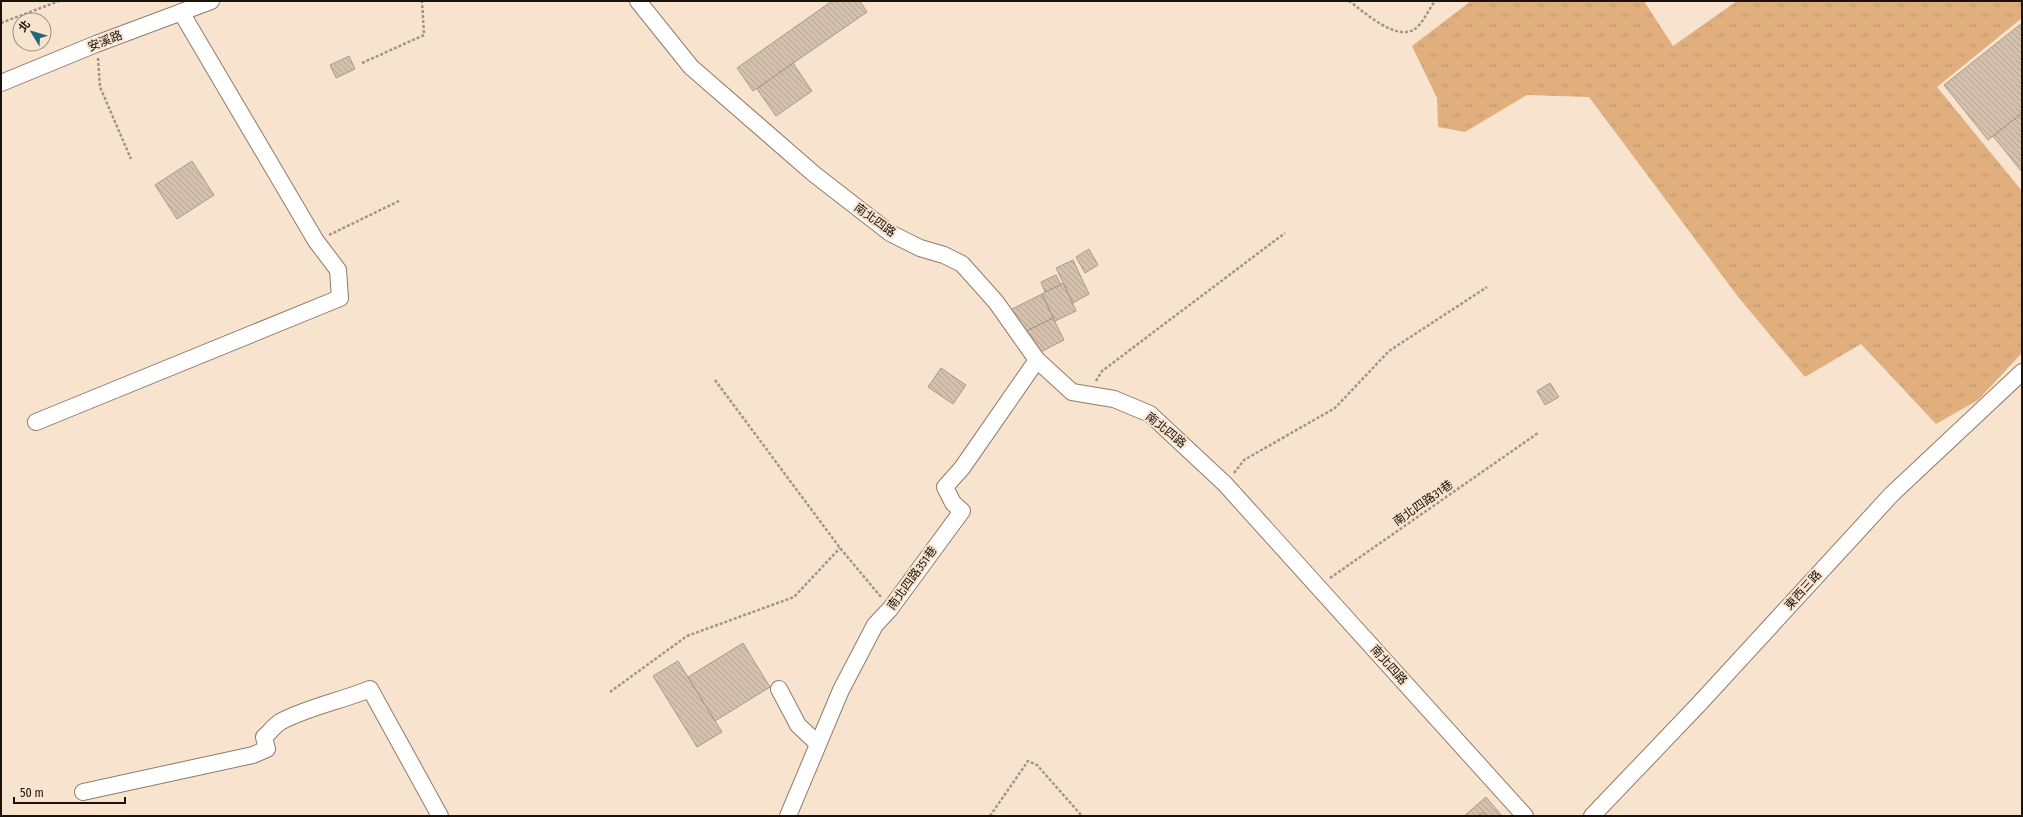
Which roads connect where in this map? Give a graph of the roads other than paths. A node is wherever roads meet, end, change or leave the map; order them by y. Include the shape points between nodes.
1 (211, 1) edge
2 (638, 1) edge
3 (181, 12) junction
4 (1, 83) edge
5 (1037, 360) junction
6 (2022, 372) edge
7 (36, 422) dead end
8 (779, 689) dead end
9 (818, 743) junction
10 (83, 792) dead end
11 (440, 816) edge
12 (788, 816) edge
13 (1525, 816) edge
14 (1592, 816) edge

1 - 3 street, 安溪路
2 - 5 street, 南北四路 via 690,68 814,174 890,233 962,264 996,302
3 - 4 street, 安溪路
3 - 7 street via 316,241 338,270 340,298
5 - 9 street, 南北四路351巷 via 962,468 945,487 953,503 962,511 890,609 875,625 841,690
5 - 13 street, 南北四路 via 1072,392 1114,399 1150,414 1225,484
6 - 14 street, 東西三路 via 1892,494
8 - 9 street via 798,725
9 - 12 street, 南北四路351巷
10 - 11 street via 253,755 267,749 264,737 279,723 334,700 349,698 370,689

